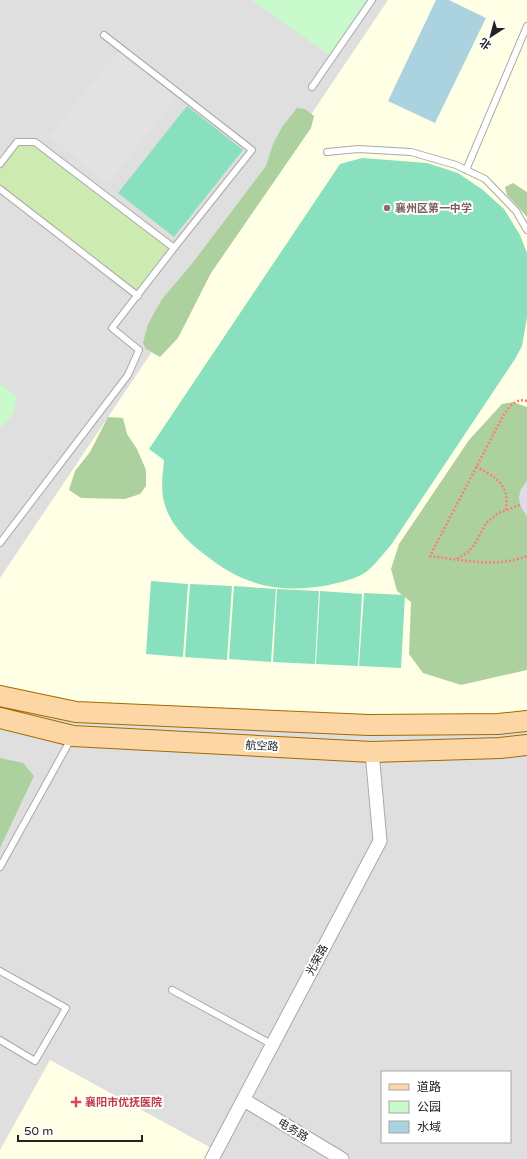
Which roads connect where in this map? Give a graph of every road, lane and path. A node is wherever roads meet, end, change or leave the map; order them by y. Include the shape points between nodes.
1 (372, 0) edge
2 (527, 26) edge
3 (104, 35) dead end
4 (312, 87) dead end
5 (327, 152) dead end
6 (0, 164) edge
7 (466, 170) junction
8 (0, 189) edge
9 (527, 230) edge
10 (174, 248) junction
11 (138, 296) junction
12 (527, 401) edge
13 (476, 467) junction
14 (520, 505) dead end
15 (506, 510) junction
16 (0, 543) edge
17 (527, 556) edge
18 (457, 559) junction
19 (0, 696) edge
20 (0, 718) edge
21 (527, 721) edge
22 (73, 736) junction
23 (527, 745) edge
24 (372, 752) junction
25 (0, 867) edge
26 (0, 971) edge
27 (172, 990) dead end
28 (0, 1040) edge
29 (273, 1045) junction
30 (244, 1100) junction
31 (212, 1159) edge
32 (342, 1159) edge

1 - 4 lane
2 - 7 lane
3 - 10 lane via 252,150
5 - 7 lane via 358,149 411,152
6 - 10 lane via 17,142 34,142
7 - 9 lane via 485,179 516,211
8 - 11 lane
10 - 11 lane
11 - 16 lane via 112,328 139,350 128,375
12 - 13 path via 513,402
13 - 15 path via 499,481 506,494
13 - 18 path via 430,556
14 - 15 path
15 - 18 path via 486,523 468,552
17 - 18 path via 483,563
19 - 21 main road via 76,712 369,725 498,724
20 - 22 main road, 航空路
22 - 24 main road, 航空路
22 - 25 lane
23 - 24 main road, 航空路
24 - 29 street, 光荣路 via 380,841
26 - 28 lane via 66,1008 35,1061
27 - 29 lane
29 - 30 street, 光荣路
30 - 31 street, 光荣路
30 - 32 street, 电务路

